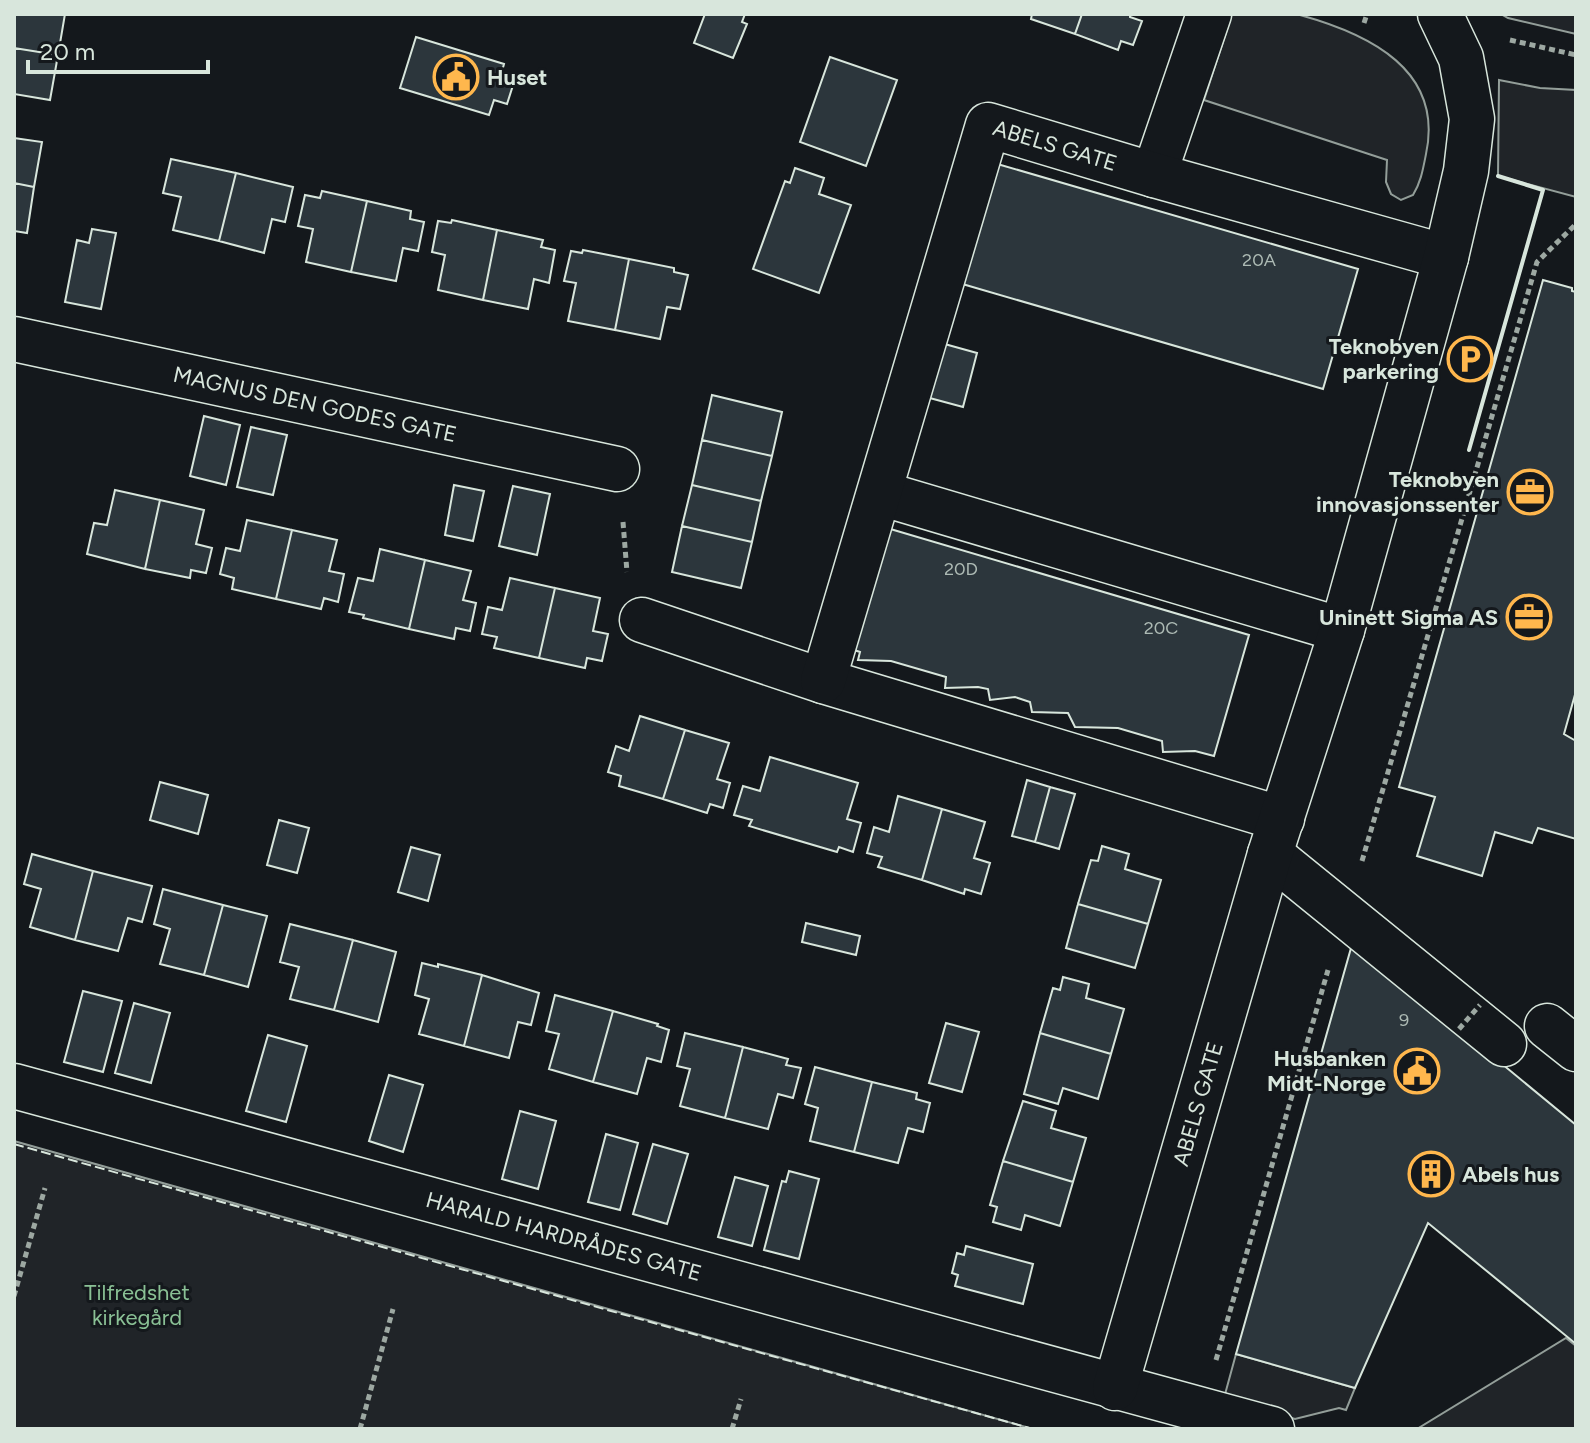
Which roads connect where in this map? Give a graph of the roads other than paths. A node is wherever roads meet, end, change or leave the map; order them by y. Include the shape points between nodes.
1 (1209, 14) edge
2 (1440, 14) edge
3 (1154, 175) junction
4 (1446, 257) junction
5 (14, 339) edge
6 (617, 469) road end
7 (880, 493) junction
8 (642, 620) road end
9 (1342, 630) junction
10 (823, 681) junction
11 (1276, 836) junction
12 (1504, 1044) dead end
13 (14, 1086) edge
14 (1115, 1388) junction
15 (1272, 1429) edge

1 - 3 street
2 - 4 street, ABELS GATE via 1461,58 1472,119
3 - 4 street, ABELS GATE
3 - 7 street, ABELS GATE via 988,125
4 - 9 street, ABELS GATE
5 - 6 street, MAGNUS DEN GODES GATE
7 - 9 street
7 - 10 street, ABELS GATE
8 - 10 street
9 - 11 street, ABELS GATE
10 - 11 street
11 - 12 street via 1344,913
11 - 14 street, ABELS GATE
13 - 14 street, HARALD HARDRÅDES GATE
14 - 15 street, HARALD HARDRÅDES GATE

